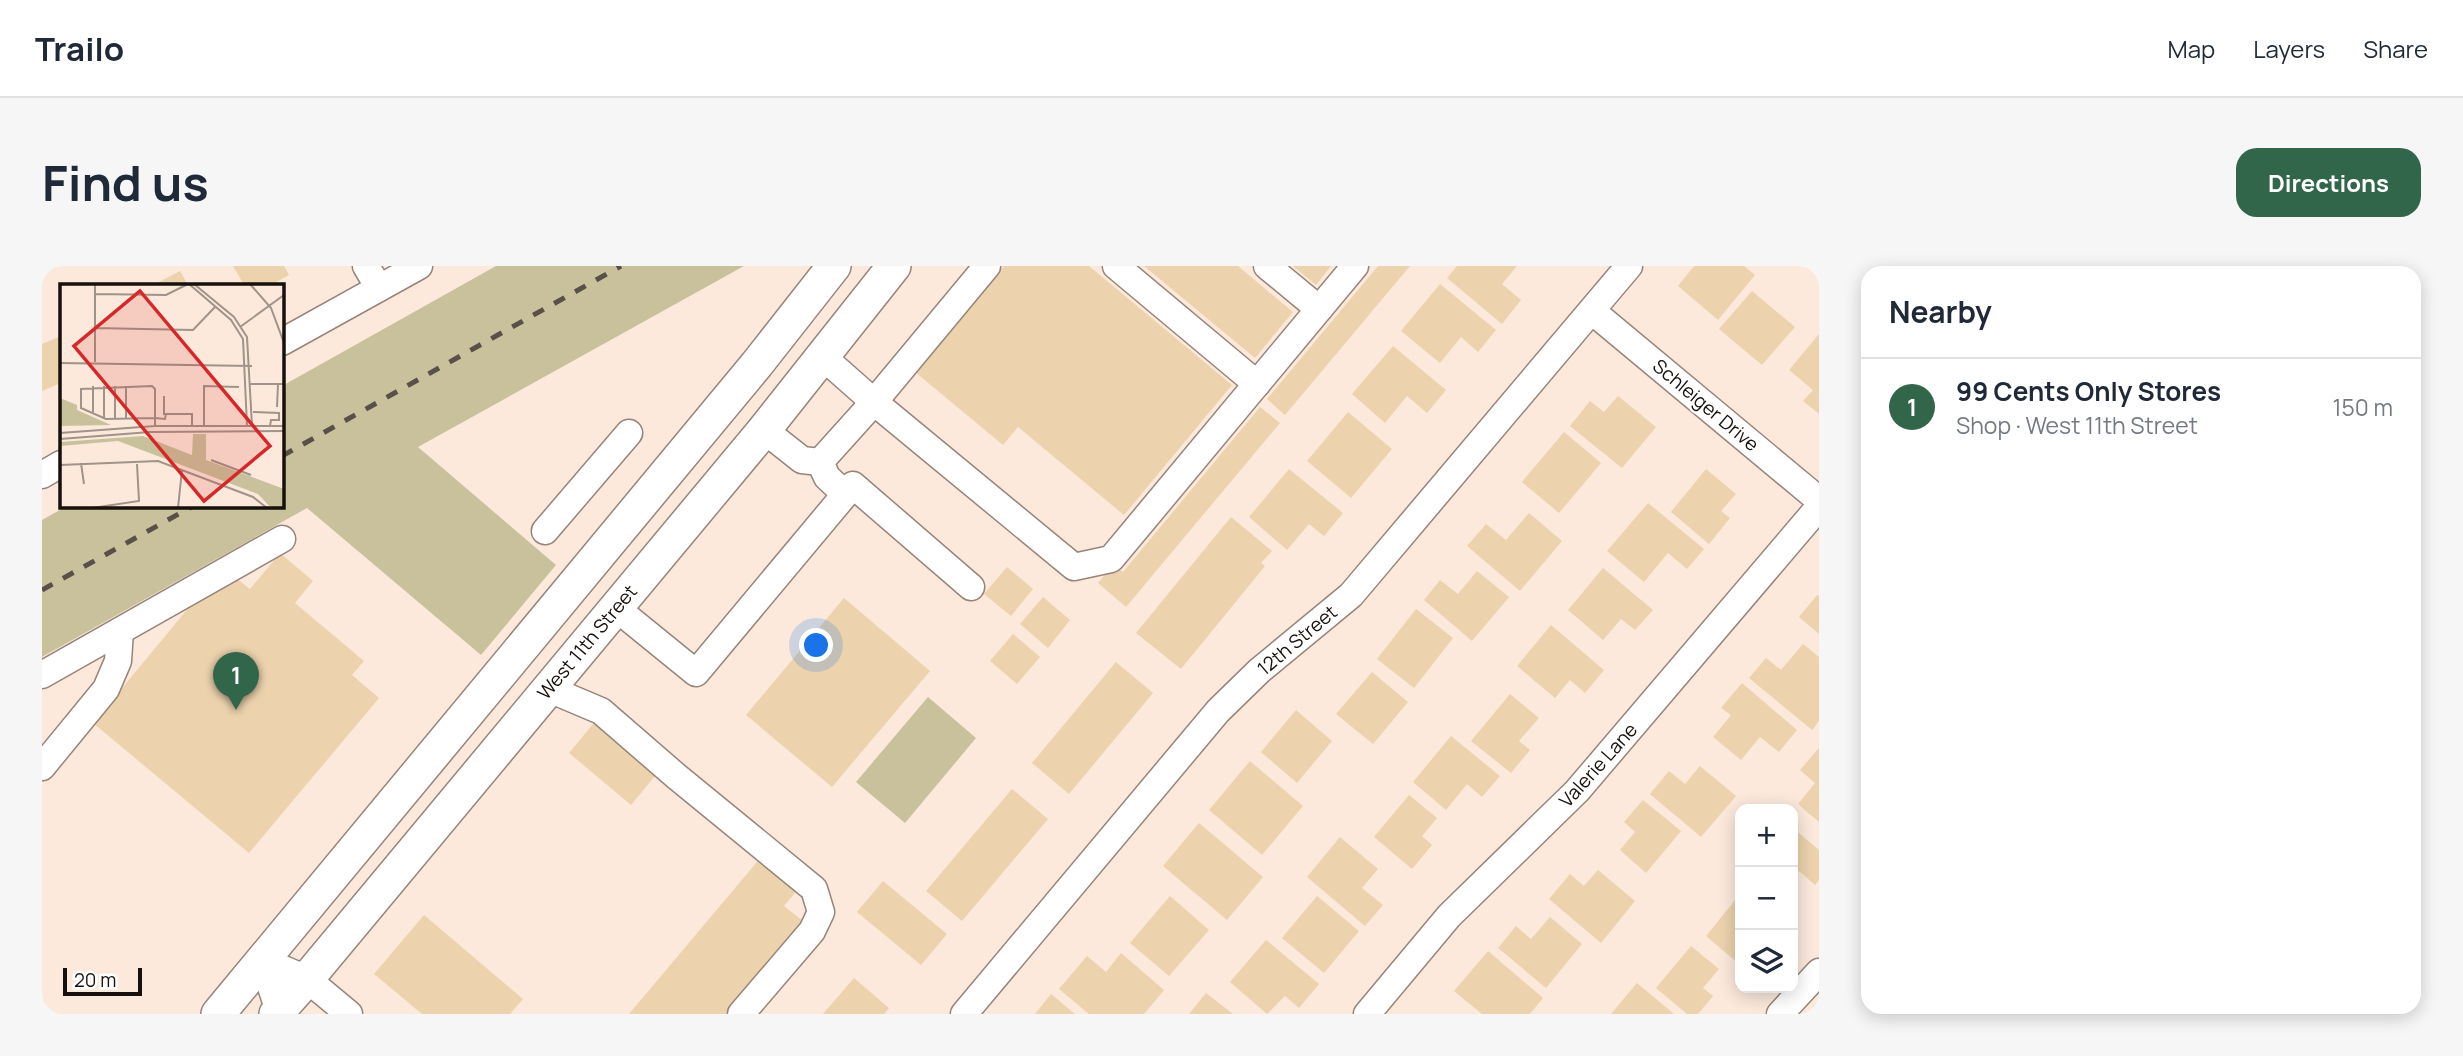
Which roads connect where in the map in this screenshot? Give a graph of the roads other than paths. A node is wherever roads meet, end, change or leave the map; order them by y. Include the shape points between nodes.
1 (419, 266) edge
2 (834, 266) edge
3 (894, 266) edge
4 (987, 266) edge
5 (1116, 266) edge
6 (1267, 266) edge
7 (1355, 266) edge
8 (1629, 266) edge
9 (372, 277) edge
10 (1319, 309) junction
11 (1592, 311) junction
12 (284, 341) edge
13 (823, 357) junction
14 (1257, 384) junction
15 (874, 402) junction
16 (764, 430) junction
17 (629, 433) dead end
18 (820, 462) junction
19 (60, 465) edge
20 (42, 475) edge
21 (845, 494) junction
22 (1819, 500) edge
23 (1819, 507) edge
24 (545, 531) dead end
25 (282, 539) dead end
26 (971, 587) dead end
27 (616, 608) junction
28 (120, 631) junction
29 (42, 676) edge
30 (549, 689) junction
31 (42, 766) edge
32 (262, 960) junction
33 (1819, 972) edge
34 (307, 979) junction
35 (278, 1013) edge
36 (218, 1014) edge
37 (349, 1014) edge
38 (741, 1014) edge
39 (964, 1014) edge
40 (1367, 1014) edge
41 (1780, 1014) edge

1 - 9 street
2 - 32 main road
3 - 13 main road, West 11th Street
4 - 15 street
5 - 14 street
6 - 10 street
7 - 10 street
8 - 11 street, 12th Street
9 - 12 street
10 - 14 street
11 - 22 street, Schleiger Drive
11 - 39 street, 12th Street via 1350,595 1218,711
13 - 15 street
13 - 16 main road, West 11th Street
14 - 15 street via 1111,559 1074,567
15 - 18 street
16 - 18 street via 802,460
16 - 27 main road, West 11th Street
17 - 24 street
18 - 21 street via 827,477
19 - 20 street
21 - 26 street via 853,485
21 - 27 street via 696,673
23 - 40 street, Valerie Lane via 1577,792 1449,916
25 - 28 street
27 - 30 main road, West 11th Street
28 - 29 street
28 - 31 street via 118,661 106,689
30 - 34 main road, West 11th Street
30 - 38 street via 601,710 814,889 821,912 812,931
32 - 34 street
32 - 35 street
32 - 36 main road
33 - 41 street
34 - 35 main road, West 11th Street
34 - 37 street

